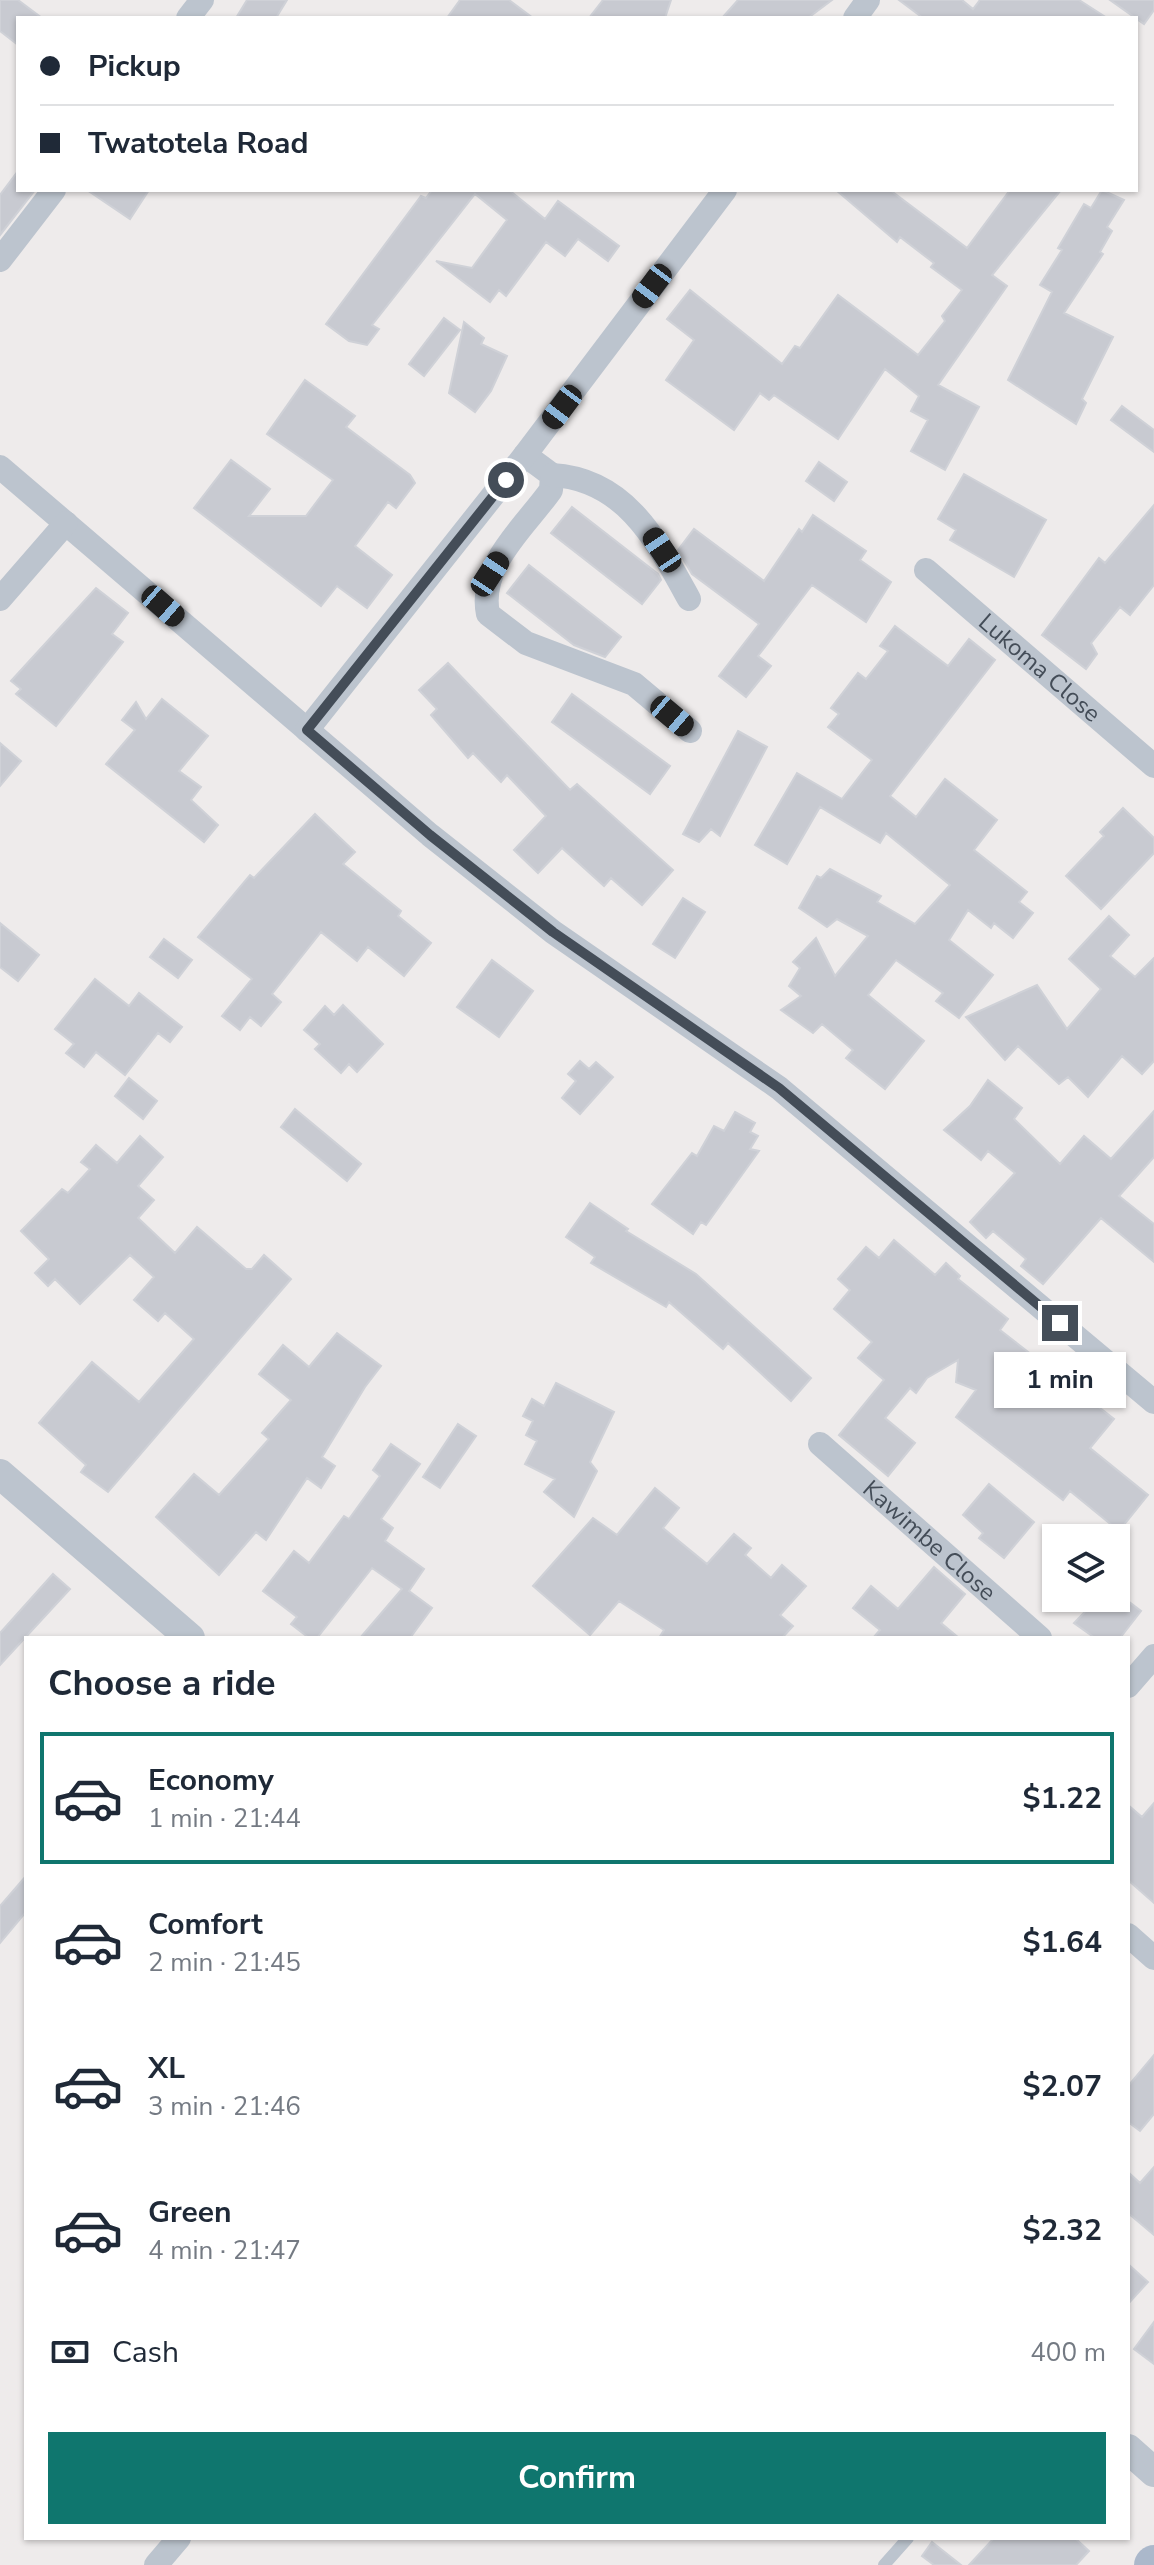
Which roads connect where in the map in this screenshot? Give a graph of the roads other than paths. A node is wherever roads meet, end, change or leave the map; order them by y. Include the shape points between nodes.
1 (202, 0) edge
2 (190, 16) edge
3 (52, 192) edge
4 (723, 192) edge
5 (0, 260) edge
6 (525, 455) junction
7 (0, 467) edge
8 (552, 475) junction
9 (66, 523) junction
10 (926, 570) dead end
11 (0, 599) edge
12 (689, 599) dead end
13 (307, 730) junction
14 (690, 731) dead end
15 (1154, 766) edge
16 (1154, 1402) edge
17 (820, 1444) dead end
18 (0, 1474) edge
19 (188, 1636) edge
20 (1038, 1636) edge
21 (1154, 1656) edge
22 (1130, 1684) edge
23 (1130, 1937) edge
24 (1154, 1958) edge
25 (1130, 2451) edge
26 (1154, 2472) edge
27 (177, 2540) edge
28 (906, 2540) edge
29 (156, 2565) edge
30 (884, 2565) edge

1 - 2 street
3 - 5 street
4 - 6 street
6 - 8 street
6 - 13 street
7 - 9 street
8 - 12 street via 593,482 616,499 647,528
8 - 14 street via 551,490 490,574 484,595 488,614 526,643 634,684
9 - 11 street
9 - 13 street
10 - 15 street, Lukoma Close
13 - 16 street via 553,932 779,1088
17 - 20 street, Kawimbe Close
18 - 19 street
21 - 22 street
23 - 24 street
25 - 26 street
27 - 29 street
28 - 30 lane

